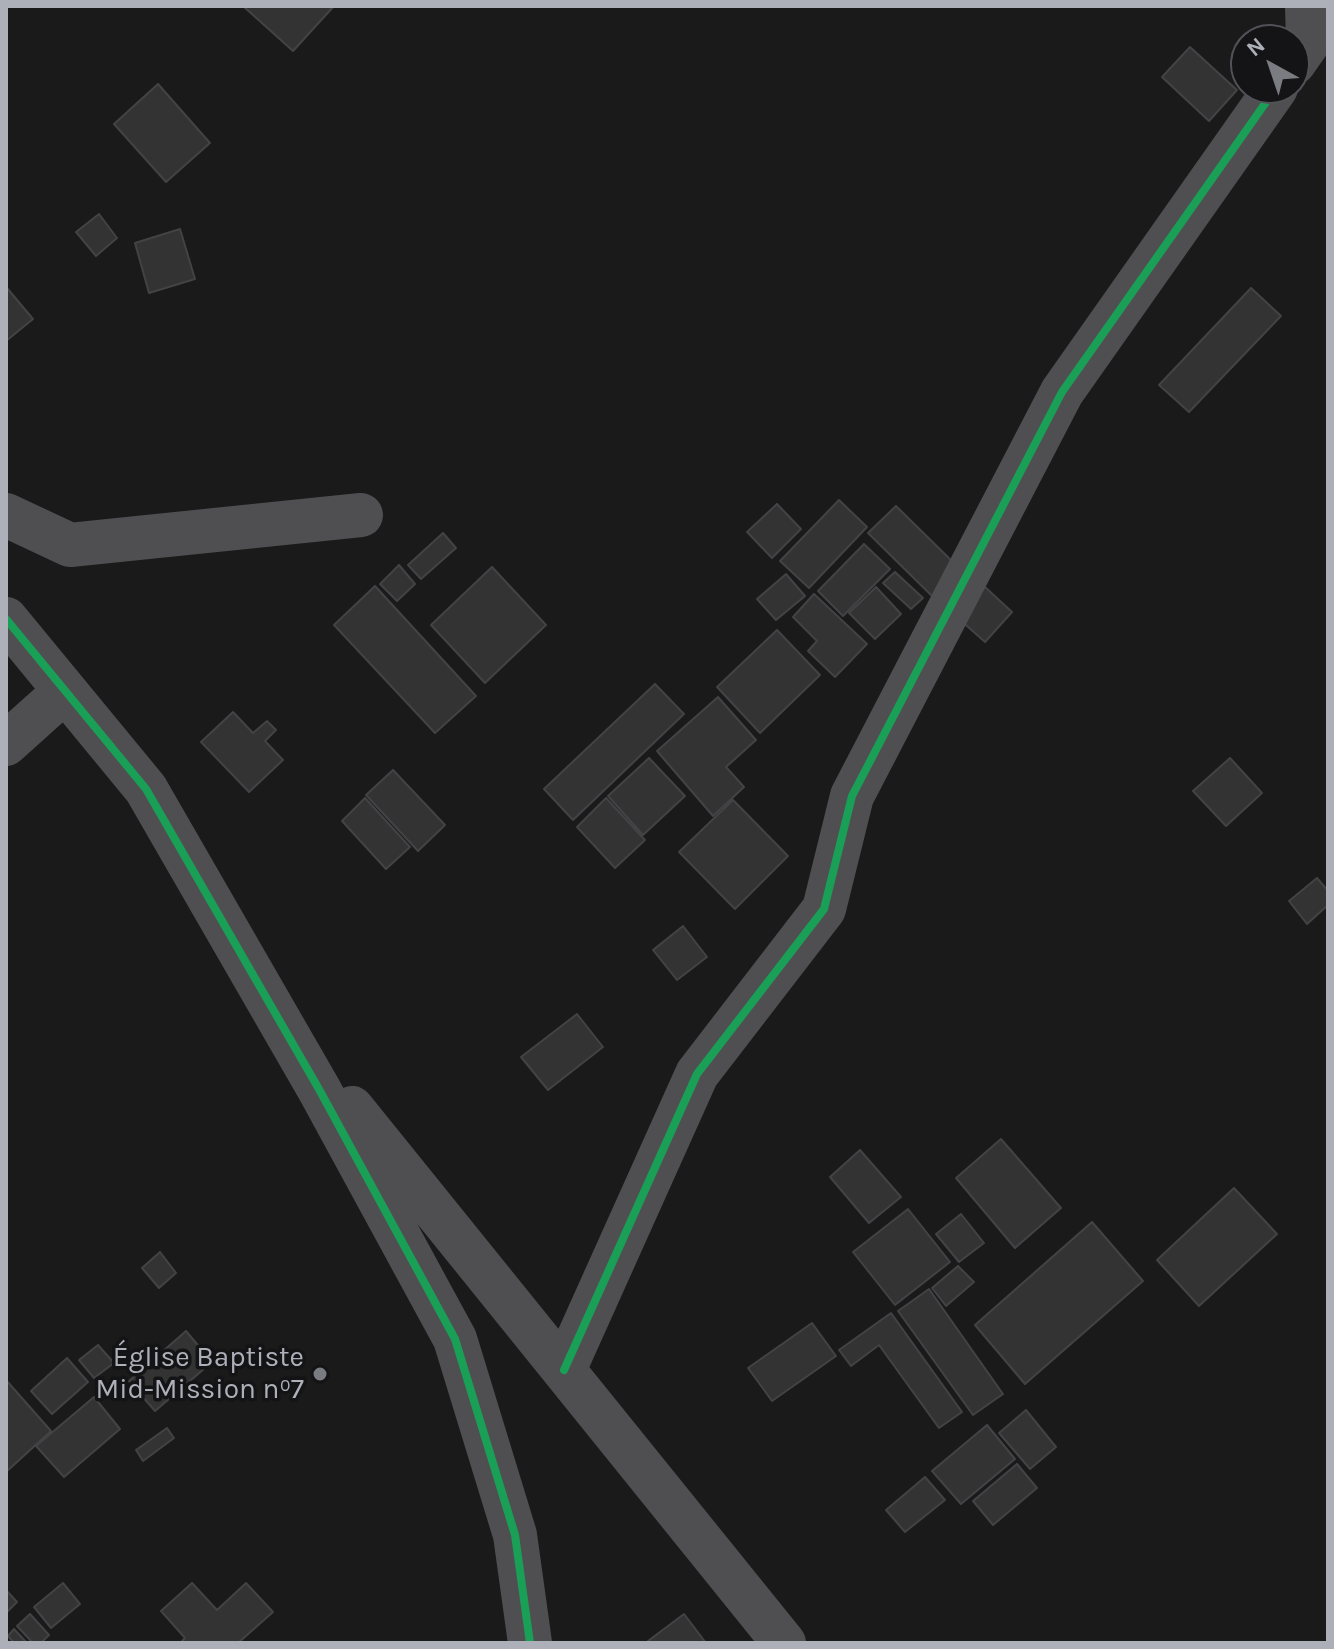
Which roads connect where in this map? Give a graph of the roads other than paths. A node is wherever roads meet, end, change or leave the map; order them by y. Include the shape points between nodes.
1 (1265, 104) edge
2 (6, 515) edge
3 (361, 515) dead end
4 (6, 619) edge
5 (65, 691) junction
6 (6, 744) edge
7 (273, 1009) junction
8 (564, 1370) junction
9 (530, 1643) edge
10 (784, 1643) edge

1 - 8 street via 1062,392 852,796 824,909 697,1074
2 - 3 street via 70,545
4 - 5 street
5 - 6 street
5 - 7 street via 146,789
7 - 8 street
7 - 9 street via 455,1339 515,1535
8 - 10 street

